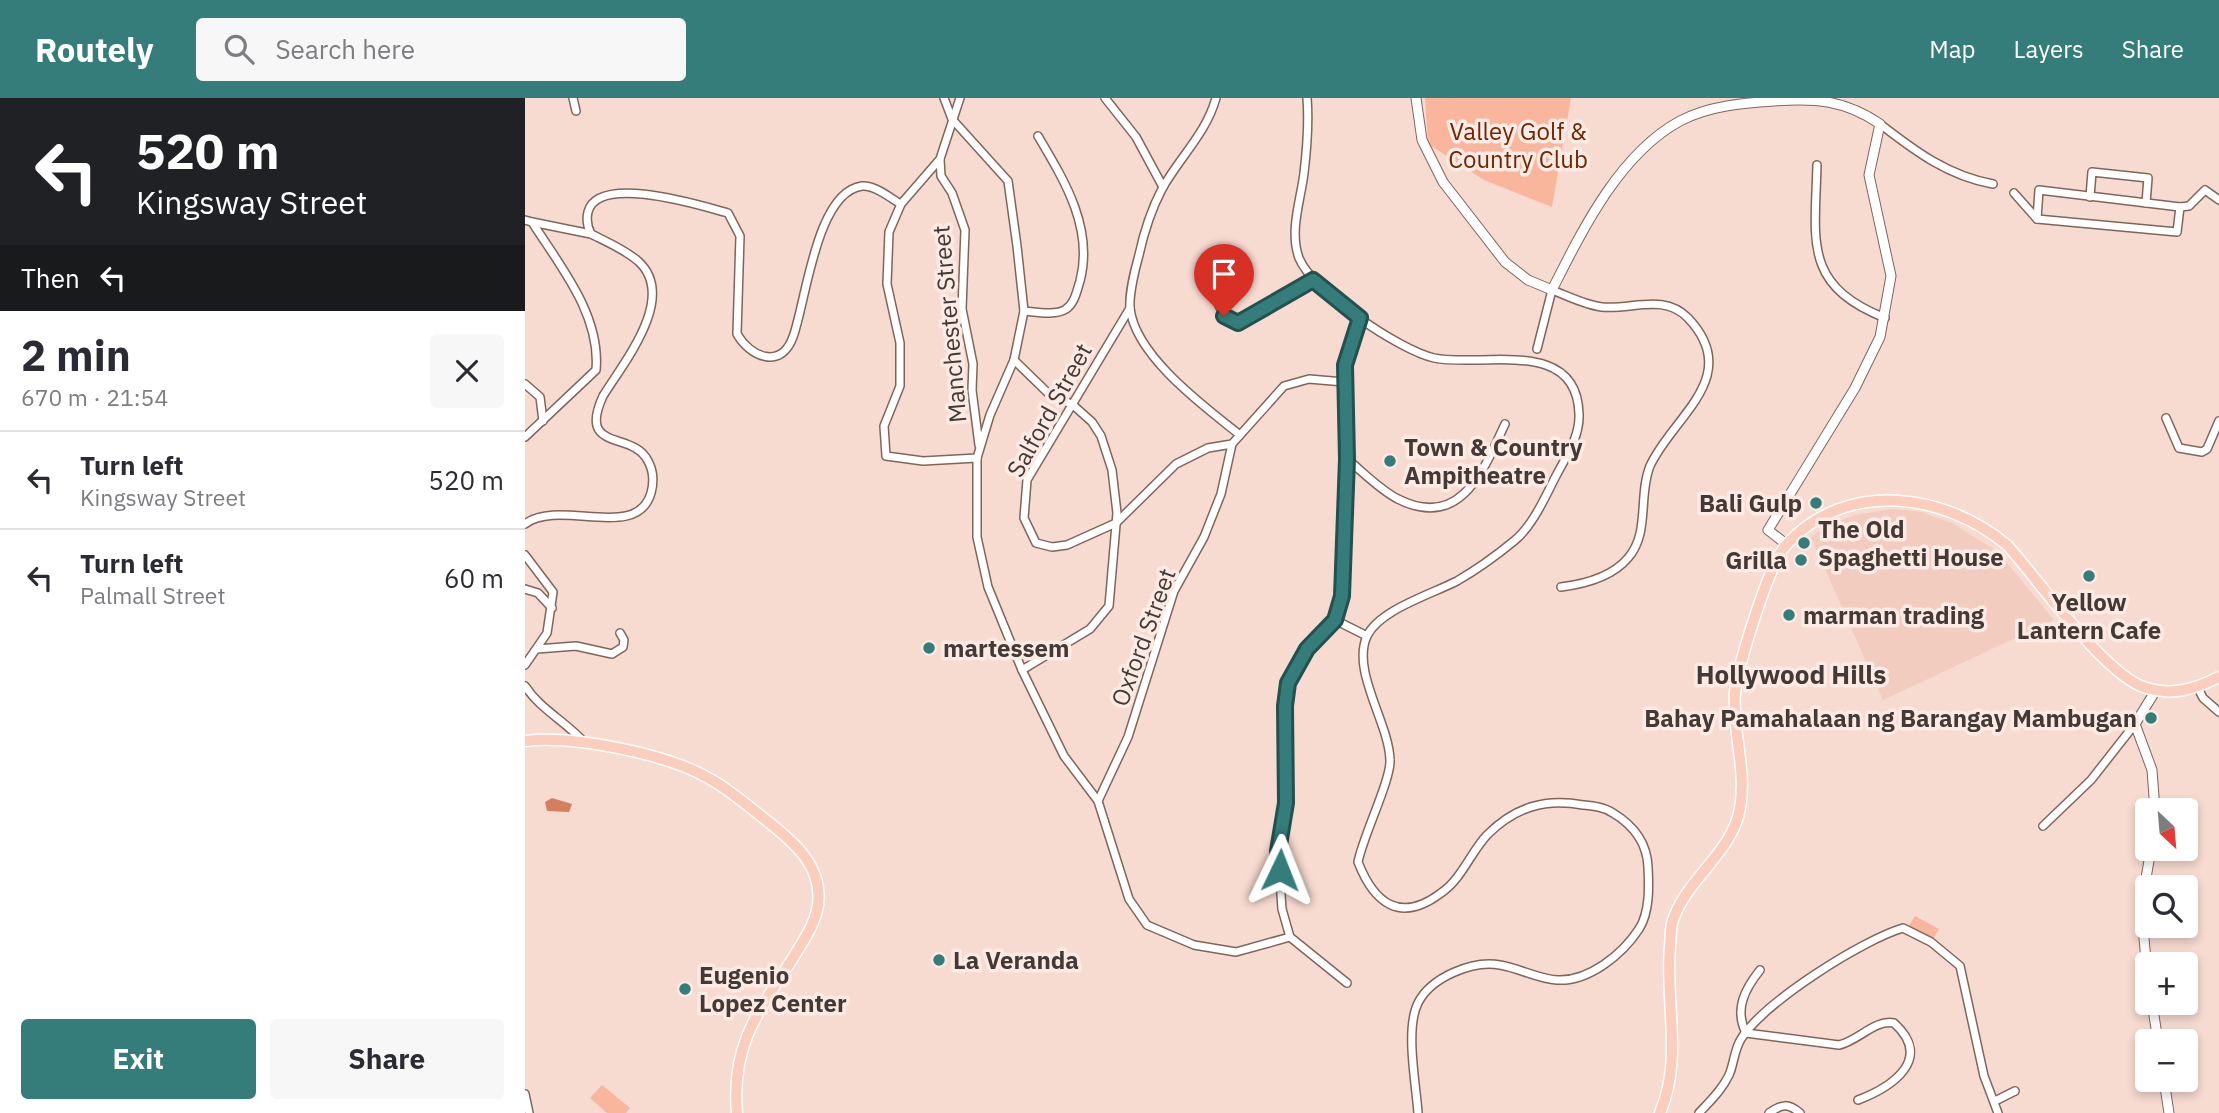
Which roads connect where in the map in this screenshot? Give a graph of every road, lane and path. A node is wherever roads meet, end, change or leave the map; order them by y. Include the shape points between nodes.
1 (573, 98) edge
2 (944, 98) edge
3 (960, 98) edge
4 (1105, 98) edge
5 (1216, 98) edge
6 (1307, 98) edge
7 (1416, 98) edge
8 (576, 111) dead end
9 (952, 119) junction
10 (1880, 124) junction
11 (1038, 136) dead end
12 (940, 159) junction
13 (1817, 165) dead end
14 (1993, 184) dead end
15 (1163, 187) junction
16 (2014, 193) dead end
17 (2090, 197) junction
18 (2219, 200) edge
19 (2146, 203) junction
20 (901, 204) junction
21 (2180, 206) junction
22 (2037, 219) junction
23 (528, 221) edge
24 (591, 234) junction
25 (1215, 273) dead end
26 (1313, 280) junction
27 (1552, 290) junction
28 (1130, 308) junction
29 (1024, 312) junction
30 (1360, 318) junction
31 (1885, 318) junction
32 (1537, 349) dead end
33 (1014, 360) junction
34 (1344, 382) junction
35 (525, 384) edge
36 (1073, 405) junction
37 (2166, 418) dead end
38 (543, 421) junction
39 (2219, 421) edge
40 (1506, 424) dead end
41 (1240, 435) junction
42 (525, 437) edge
43 (1232, 444) junction
44 (980, 448) junction
45 (977, 458) junction
46 (1347, 459) junction
47 (1116, 523) junction
48 (525, 524) edge
49 (1786, 544) junction
50 (525, 555) edge
51 (1561, 587) dead end
52 (525, 589) edge
53 (552, 608) junction
54 (1335, 620) junction
55 (620, 633) dead end
56 (1367, 636) junction
57 (537, 649) junction
58 (525, 665) edge
59 (1022, 670) junction
60 (2219, 677) edge
61 (525, 686) edge
62 (2198, 688) junction
63 (2156, 690) junction
64 (2219, 712) edge
65 (2135, 723) junction
66 (525, 741) edge
67 (584, 742) junction
68 (2154, 798) edge
69 (1098, 801) junction
70 (2043, 826) dead end
71 (2149, 861) edge
72 (1290, 937) junction
73 (2145, 952) edge
74 (1760, 970) dead end
75 (1347, 983) dead end
76 (1746, 1033) junction
77 (2015, 1091) dead end
78 (2165, 1092) edge
79 (525, 1094) edge
80 (1858, 1100) dead end
81 (1995, 1101) junction
82 (529, 1113) edge
83 (737, 1113) edge
84 (1418, 1113) edge
85 (1660, 1113) edge
86 (1699, 1113) edge
87 (1769, 1113) edge
88 (1800, 1113) edge
89 (1998, 1113) edge
90 (2168, 1113) edge

1 - 8 street
2 - 9 street
3 - 9 street
4 - 15 street via 1136,137
5 - 15 street via 1211,115
6 - 26 street via 1304,175 1296,220 1299,257
7 - 27 street via 1422,140 1443,182 1505,262 1528,280
9 - 12 street
9 - 29 street via 1008,181
10 - 14 street via 1944,169
10 - 27 street via 1850,106 1812,98 1733,106 1680,121 1653,141 1621,176 1575,244
10 - 31 street via 1869,175 1891,276
11 - 29 street via 1078,214 1086,258 1069,307 1057,312
12 - 20 street
12 - 44 street, Manchester Street via 941,176 965,230 962,309 973,364
13 - 31 street via 1816,243 1825,275 1850,302
15 - 28 street via 1142,239
16 - 22 street
17 - 19 street
17 - 19 street via 2092,172 2148,178
17 - 22 street via 2039,190
18 - 21 street via 2205,190 2189,206
19 - 21 street
20 - 24 street via 863,186 830,212 820,232 792,339 771,358 752,353 737,334 740,236 728,213 665,196 621,193 596,200 589,208
20 - 45 street via 889,232 887,284 900,343 900,386 884,426 886,456 923,461
21 - 22 street via 2177,232
23 - 24 street
23 - 38 street via 577,293 598,348 596,370
24 - 48 street via 640,262 654,287 647,322 597,409 597,426 605,437 640,449 647,457 653,475 651,495 641,510 630,516 555,514
25 - 26 street via 1216,306 1238,323
26 - 30 street
27 - 32 street
27 - 51 street via 1600,307 1669,305 1691,321 1708,363 1706,383 1697,402 1651,465 1635,550 1600,577
28 - 36 street, Salford Street
28 - 41 street via 1164,370
29 - 33 street
30 - 34 street
30 - 56 street via 1398,344 1433,358 1532,360 1553,368 1573,387 1579,414 1576,439 1517,540 1460,579 1385,615
31 - 49 street via 1871,359 1768,530
33 - 36 street via 1048,393
33 - 44 street
34 - 41 street via 1309,379 1284,386
34 - 46 street
35 - 38 street via 540,397
36 - 47 street via 1101,436 1116,487
36 - 47 street, Salford Street via 1027,480 1024,518 1036,543 1052,547
37 - 39 street via 2179,448 2202,452
38 - 42 street
40 - 46 street via 1470,491 1438,508 1396,499
41 - 43 street
43 - 47 street, Salford Street via 1208,448 1176,464
43 - 69 street, Oxford Street via 1217,505 1174,591 1128,737
44 - 45 street
45 - 59 street via 977,537 988,587
46 - 54 street via 1342,596
47 - 59 street via 1109,606 1090,629
49 - 63 main road via 1829,514 1874,501 1923,502 1956,513 2007,545 2117,671 2129,681
49 - 85 main road via 1748,639 1735,692 1743,793 1738,822 1689,888 1672,921 1668,963 1671,1087
50 - 53 street via 548,582
52 - 53 street via 538,593
53 - 57 street via 547,634
54 - 56 street
54 - 72 street via 1307,649 1288,683 1286,803 1278,851 1282,909
55 - 57 street via 623,647 612,654 576,646
56 - 84 street via 1364,666 1387,736 1390,763 1357,862 1368,889 1400,908 1416,906 1443,893 1488,835 1521,809 1557,800 1607,809 1629,823 1648,862 1649,892 1640,928 1611,959 1584,976 1556,980 1498,964 1445,976 1425,993 1412,1029
57 - 58 street
59 - 69 street via 1064,756
60 - 62 main road
61 - 67 street via 537,703 567,723
62 - 63 main road
62 - 64 street
63 - 65 street
65 - 68 street via 2152,771
65 - 70 street via 2091,780
66 - 67 main road via 556,738
67 - 83 main road via 636,753 709,778 790,839 814,870 818,893 814,922 742,1043 736,1068
69 - 72 street via 1129,900 1147,925 1195,945 1236,952
71 - 73 street via 2141,907
72 - 75 street
74 - 76 street via 1741,1004
76 - 80 street via 1839,1045 1882,1023 1894,1023 1909,1045 1908,1064 1888,1086
76 - 81 street via 1790,991 1868,944 1906,928 1960,966
76 - 86 street via 1724,1084
77 - 81 street
78 - 90 street
79 - 82 street
81 - 89 street
87 - 88 street via 1782,1105

